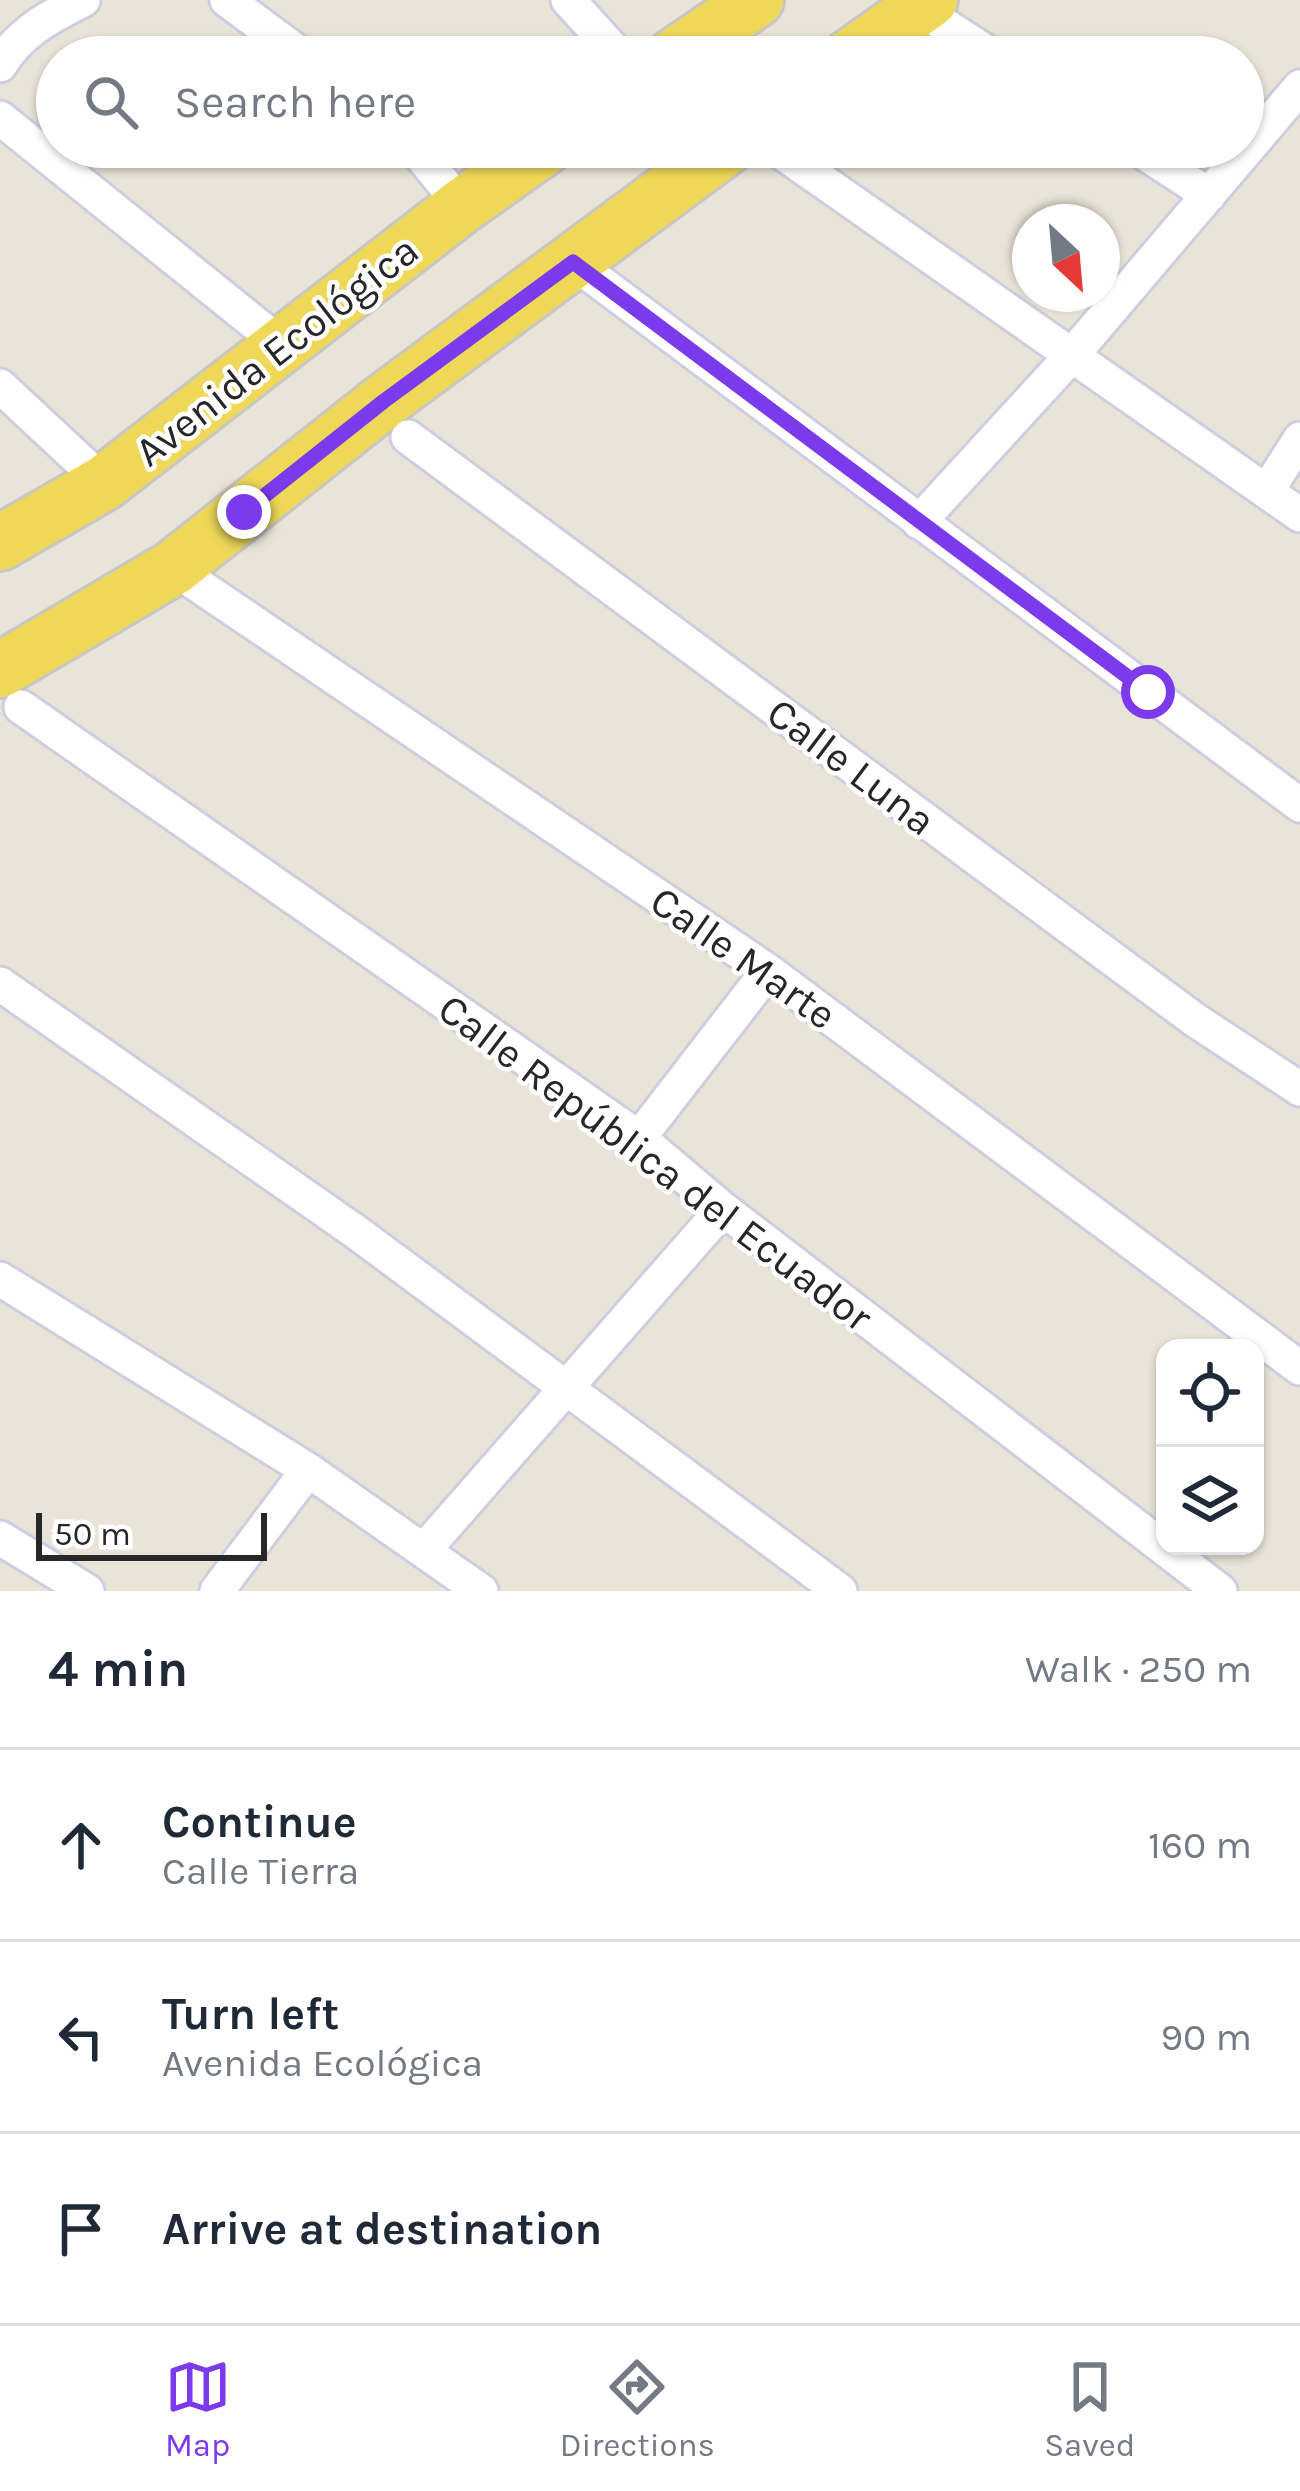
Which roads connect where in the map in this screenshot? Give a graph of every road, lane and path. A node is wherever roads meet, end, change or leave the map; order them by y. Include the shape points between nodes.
1 (83, 0) edge
2 (227, 0) edge
3 (568, 0) edge
4 (756, 0) edge
5 (924, 4) edge
6 (276, 36) edge
7 (601, 36) edge
8 (704, 36) edge
9 (879, 36) edge
10 (966, 36) edge
11 (0, 65) edge
12 (1300, 87) edge
13 (0, 118) edge
14 (1264, 129) edge
15 (36, 147) edge
16 (62, 168) edge
17 (431, 168) edge
18 (515, 168) edge
19 (699, 168) edge
20 (804, 168) edge
21 (1168, 168) edge
22 (1231, 168) edge
23 (1209, 194) junction
24 (462, 206) junction
25 (573, 262) junction
26 (282, 345) junction
27 (1073, 353) junction
28 (0, 386) edge
29 (408, 437) dead end
30 (1300, 439) edge
31 (104, 483) junction
32 (1268, 491) junction
33 (1300, 515) edge
34 (919, 522) junction
35 (0, 543) edge
36 (173, 568) junction
37 (10, 688) edge
38 (1300, 805) edge
39 (768, 971) junction
40 (0, 984) edge
41 (1300, 1089) edge
42 (639, 1138) junction
43 (723, 1209) junction
44 (0, 1279) edge
45 (1300, 1368) edge
46 (566, 1388) junction
47 (308, 1470) junction
48 (0, 1538) edge
49 (425, 1549) junction
50 (87, 1591) edge
51 (217, 1591) edge
52 (481, 1591) edge
53 (839, 1591) edge
54 (1220, 1591) edge

1 - 11 street via 23,35
2 - 6 street
3 - 7 street
4 - 8 main road
5 - 9 main road
5 - 10 street
12 - 14 street
13 - 15 street
16 - 26 street
17 - 24 street
18 - 24 main road, Avenida Ecológica
19 - 25 main road
20 - 27 street
21 - 23 street
22 - 23 street
23 - 27 street
24 - 26 main road, Avenida Ecológica
25 - 34 street
25 - 36 main road
26 - 31 main road, Avenida Ecológica
27 - 32 street
27 - 34 street
28 - 31 street
29 - 41 street, Calle Luna
30 - 32 street
31 - 35 main road, Avenida Ecológica
32 - 33 street
34 - 38 street
36 - 37 main road
36 - 39 street, Calle Marte
37 - 42 street, Calle República del Ecuador
39 - 42 street
39 - 45 street, Calle Marte
40 - 46 street
42 - 43 street, Calle República del Ecuador
43 - 46 street
43 - 54 street, Calle República del Ecuador
44 - 47 street
46 - 49 street
46 - 53 street
47 - 49 street
47 - 51 street
48 - 50 street
49 - 52 street

